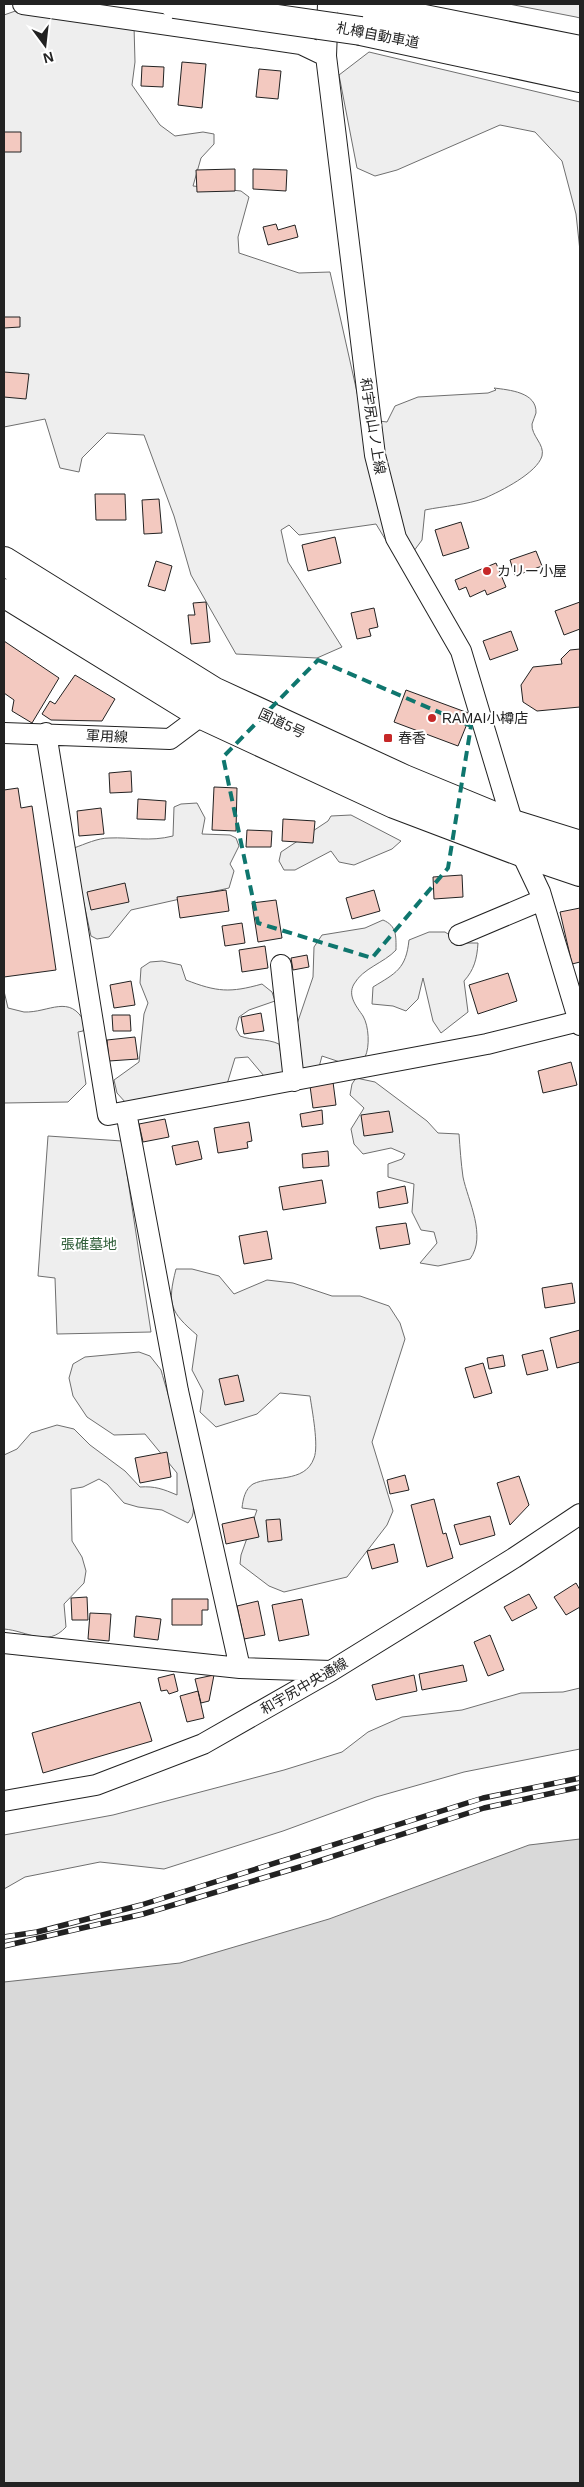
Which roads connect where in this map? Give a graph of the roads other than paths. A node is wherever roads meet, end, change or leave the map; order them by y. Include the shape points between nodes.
1 (23, 4) edge
2 (174, 4) edge
3 (328, 4) edge
4 (359, 13) edge
5 (580, 50) edge
6 (326, 56) junction
7 (580, 78) edge
8 (4, 561) edge
9 (4, 592) edge
10 (202, 715) junction
11 (4, 733) edge
12 (46, 733) junction
13 (512, 824) junction
14 (580, 845) edge
15 (521, 852) junction
16 (580, 872) edge
17 (542, 900) junction
18 (459, 935) dead end
19 (281, 965) dead end
20 (580, 1023) edge
21 (294, 1081) junction
22 (126, 1112) junction
23 (580, 1514) edge
24 (4, 1643) edge
25 (240, 1668) junction
26 (331, 1671) junction
27 (4, 1801) edge

1 - 6 street via 301,44
2 - 4 highway, 札樽自動車道, bridge
3 - 6 street, 和宇尻山ノ上線
4 - 5 highway, 札樽自動車道
4 - 7 highway, 札樽自動車道
6 - 13 street, 和宇尻山ノ上線 via 377,464 396,538 461,651
8 - 13 highway, 国道5号 via 213,691 404,779
9 - 10 highway, 国道5号
10 - 12 street, 軍用線 via 170,739
10 - 15 highway, 国道5号 via 394,804
11 - 12 street, 軍用線
12 - 22 street via 108,1115
13 - 14 highway, 国道5号
15 - 16 highway, 国道5号
15 - 17 street
17 - 18 street
17 - 20 street
19 - 21 street
20 - 21 street
21 - 22 street
22 - 25 street via 178,1391
23 - 26 street, 和宇尻中央通線
24 - 25 street
25 - 26 street
26 - 27 street, 和宇尻中央通線 via 203,1744 150,1766 96,1785

